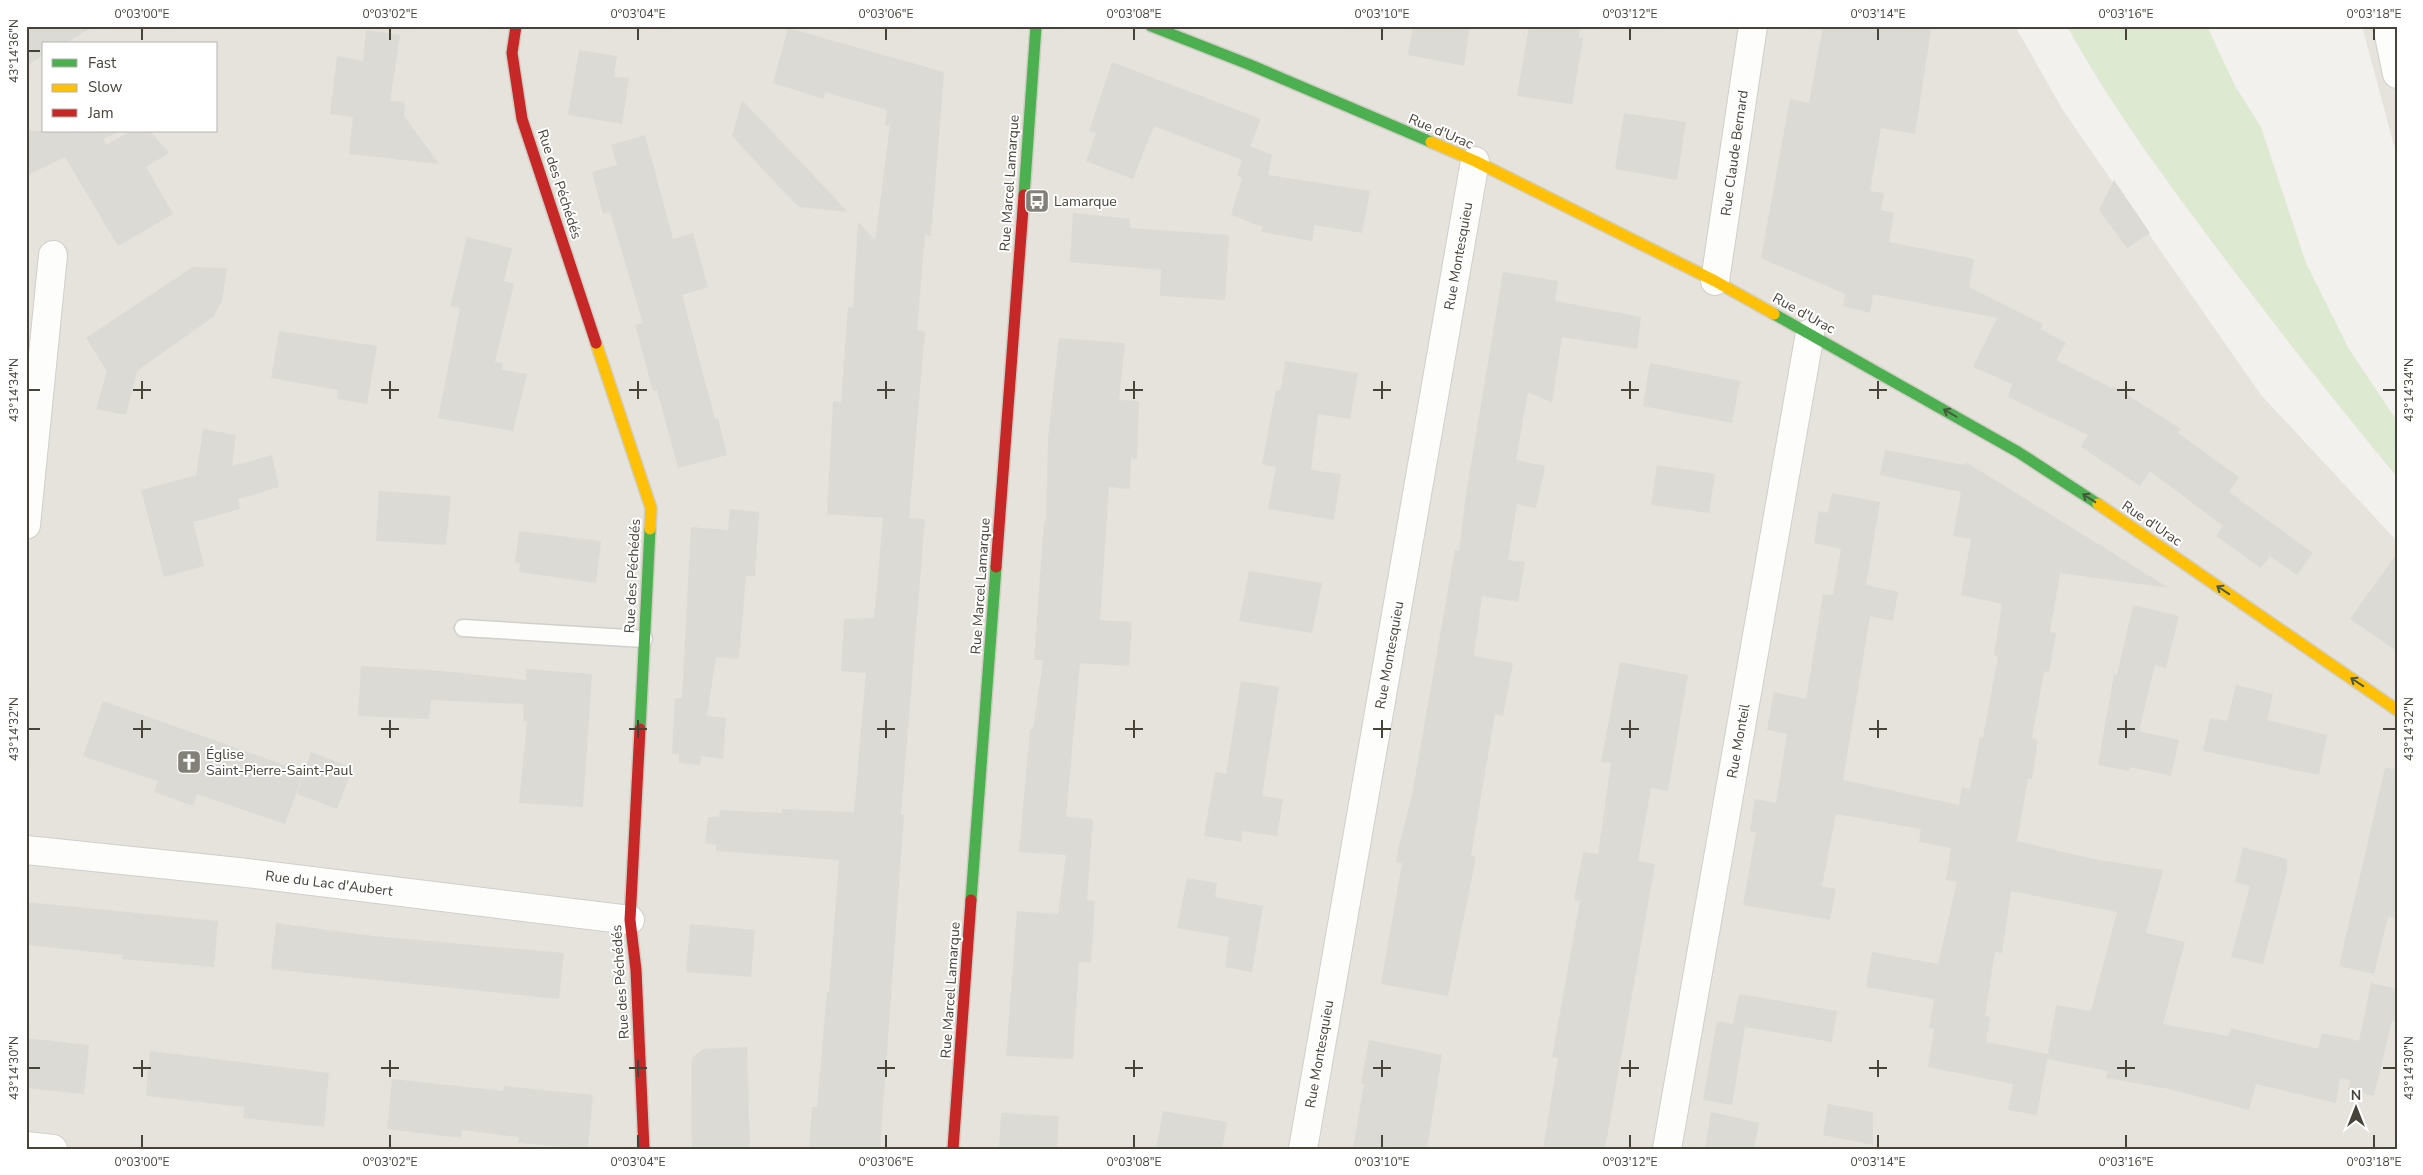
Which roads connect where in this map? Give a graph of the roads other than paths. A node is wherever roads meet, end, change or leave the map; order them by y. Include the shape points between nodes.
1 (516, 26) edge
2 (1036, 26) edge
3 (1151, 26) edge
4 (1753, 26) edge
5 (2387, 26) edge
6 (2397, 74) edge
7 (1475, 162) junction
8 (53, 255) dead end
9 (1715, 280) junction
10 (1810, 333) junction
11 (26, 525) edge
12 (464, 628) dead end
13 (644, 639) junction
14 (2397, 710) edge
15 (26, 850) edge
16 (630, 920) junction
17 (26, 1146) edge
18 (53, 1149) edge
19 (644, 1149) edge
20 (953, 1149) edge
21 (1303, 1149) edge
22 (1667, 1149) edge

1 - 13 street, Rue des Péchédés via 512,53 522,119 651,508
2 - 20 street, Rue Marcel Lamarque
3 - 7 street, Rue d'Urac via 1248,64
4 - 9 street, Rue Claude Bernard
5 - 6 street
7 - 9 street, Rue d'Urac
7 - 21 street, Rue Montesquieu
8 - 11 street
9 - 10 street, Rue d'Urac
14 -> 10 street, Rue d'Urac via 2026,457
10 - 22 street, Rue Monteil
12 - 13 lane
13 - 16 street, Rue des Péchédés
15 - 16 street, Rue du Lac d'Aubert via 238,872
16 - 19 street, Rue des Péchédés via 636,970
17 - 18 street

